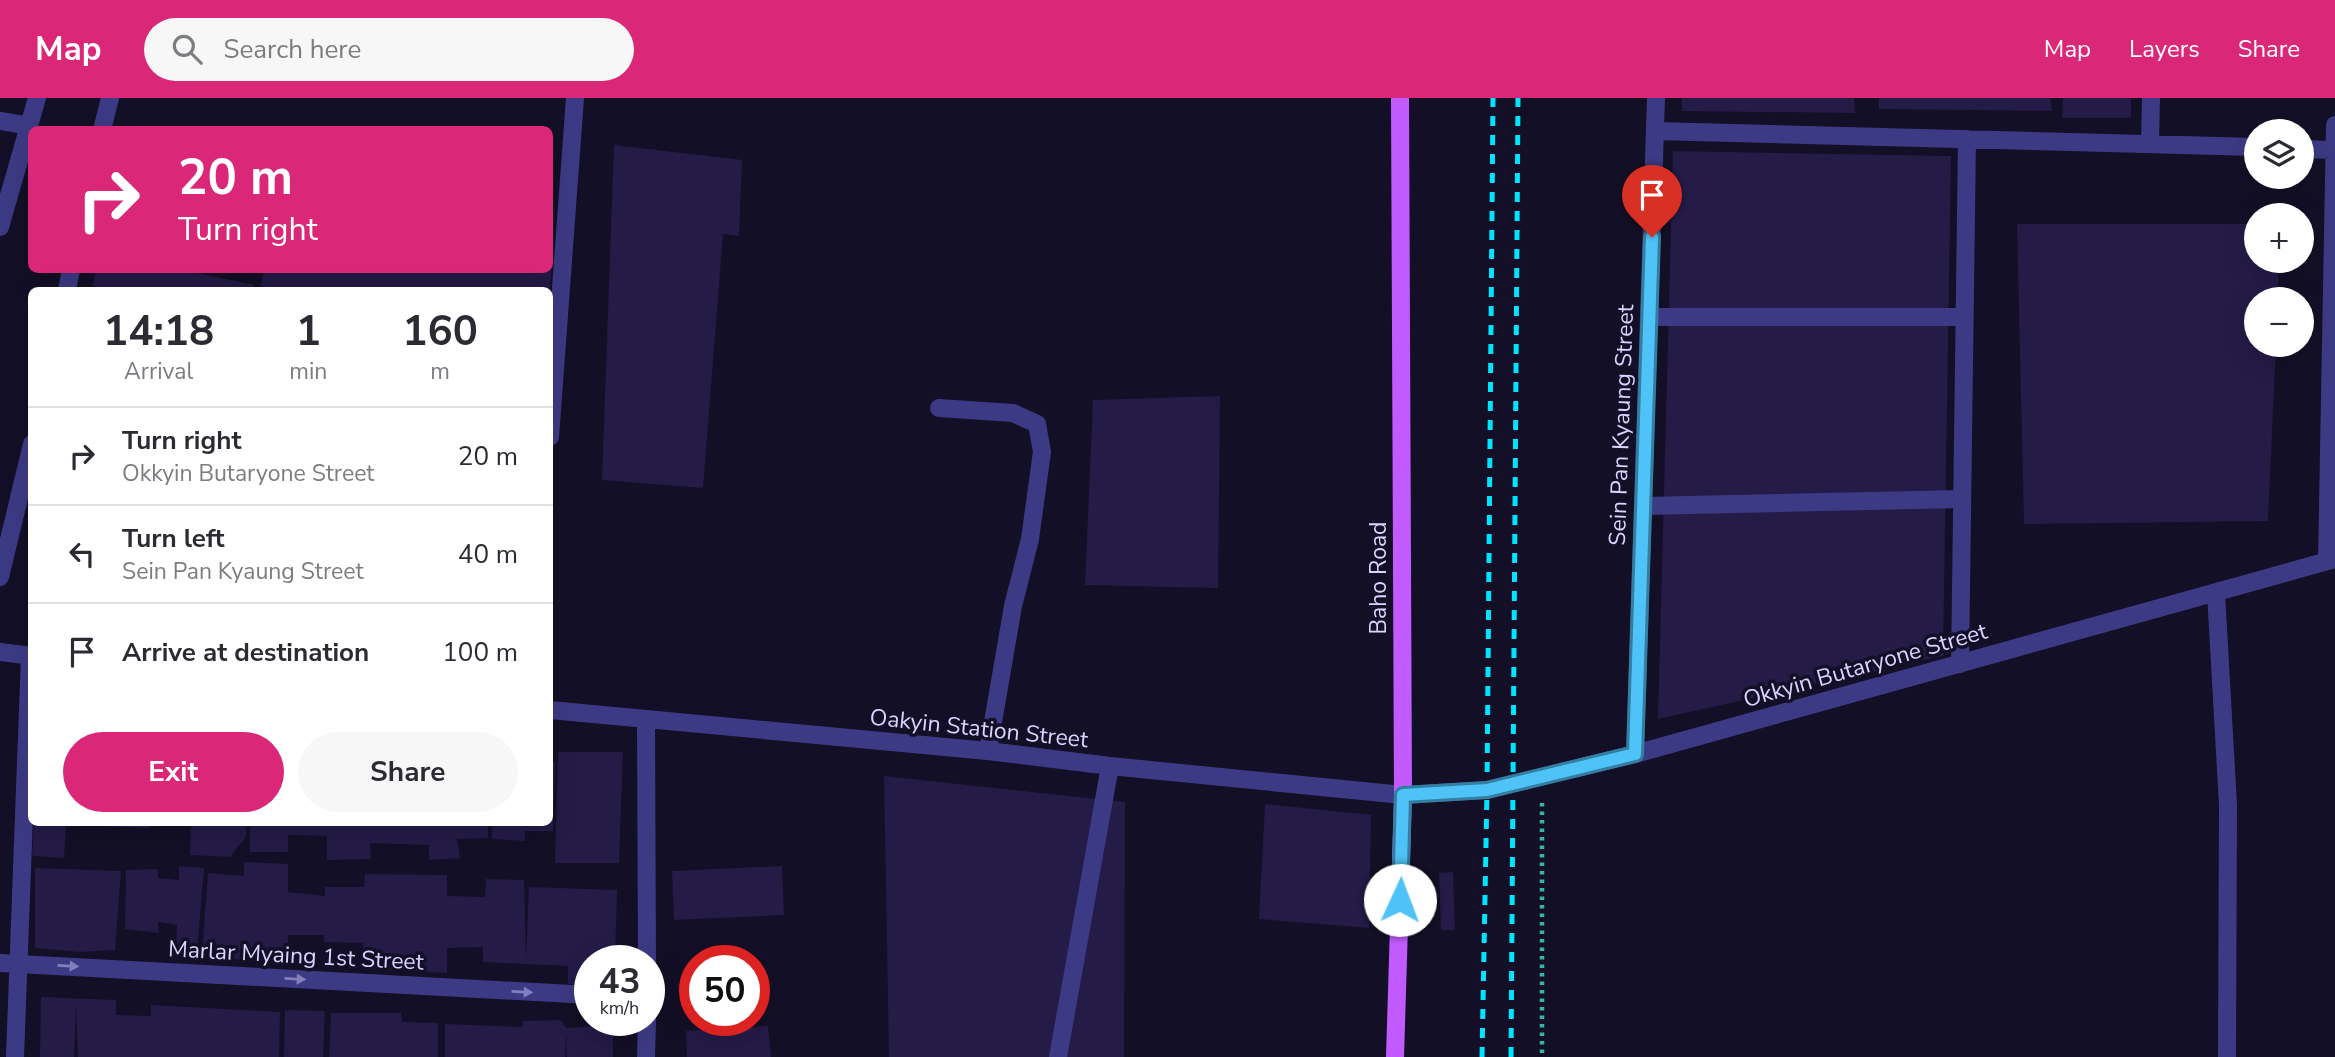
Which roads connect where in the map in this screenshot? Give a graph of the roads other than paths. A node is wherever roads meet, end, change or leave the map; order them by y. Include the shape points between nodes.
1 (37, 98) edge
2 (110, 98) edge
3 (575, 98) edge
4 (1401, 98) edge
5 (1656, 98) edge
6 (2151, 98) edge
7 (0, 121) edge
8 (2335, 125) edge
9 (30, 126) joint
10 (103, 126) edge
11 (1656, 131) junction
12 (28, 133) edge
13 (1967, 139) junction
14 (2150, 143) junction
15 (2244, 147) edge
16 (2314, 149) edge
17 (2334, 150) edge
18 (0, 227) edge
19 (1650, 317) junction
20 (1965, 317) junction
21 (553, 396) edge
22 (939, 408) dead end
23 (28, 478) edge
24 (1962, 499) junction
25 (1643, 506) junction
26 (24, 511) edge
27 (2331, 560) edge
28 (0, 577) edge
29 (2216, 593) junction
30 (0, 652) edge
31 (28, 656) edge
32 (1960, 664) junction
33 (28, 698) edge
34 (553, 710) edge
35 (646, 720) junction
36 (988, 751) junction
37 (1635, 754) junction
38 (1110, 766) junction
39 (1403, 795) junction
40 (647, 945) edge
41 (9, 963) edge
42 (574, 994) edge
43 (647, 1036) edge
44 (15, 1057) edge
45 (646, 1057) edge
46 (1058, 1057) edge
47 (1395, 1057) edge
48 (2227, 1057) edge

1 - 9 street
2 - 10 street
3 - 21 street
4 - 39 main road, Baho Road
5 - 11 street, Sein Pan Kyaung Street
6 - 14 street
7 - 9 street
8 - 17 street
11 - 13 street
11 - 19 street, Sein Pan Kyaung Street
12 - 18 street
13 - 14 street
13 - 20 street
14 - 15 street
16 - 17 street
17 - 27 street
19 - 20 street
19 - 25 street, Sein Pan Kyaung Street
20 - 24 street
22 - 36 street via 1013,413 1037,424 1042,452 1030,539 1013,606
23 - 26 street
24 - 25 street
24 - 32 street
25 - 37 street, Sein Pan Kyaung Street
26 - 28 street
27 - 29 street, Okkyin Butaryone Street
29 - 32 street, Okkyin Butaryone Street
29 - 48 street via 2228,805
30 - 31 street
32 - 37 street, Okkyin Butaryone Street
33 - 41 street
34 - 35 street, Oakyin Station Street
35 - 36 street, Oakyin Station Street
35 - 40 street
36 - 38 street, Oakyin Station Street
37 - 39 street, Okkyin Butaryone Street via 1487,790
38 - 39 street, Oakyin Station Street
38 - 46 street
39 - 47 main road, Baho Road
41 -> 42 street, Marlar Myaing 1st Street
41 - 44 street
43 - 45 street

